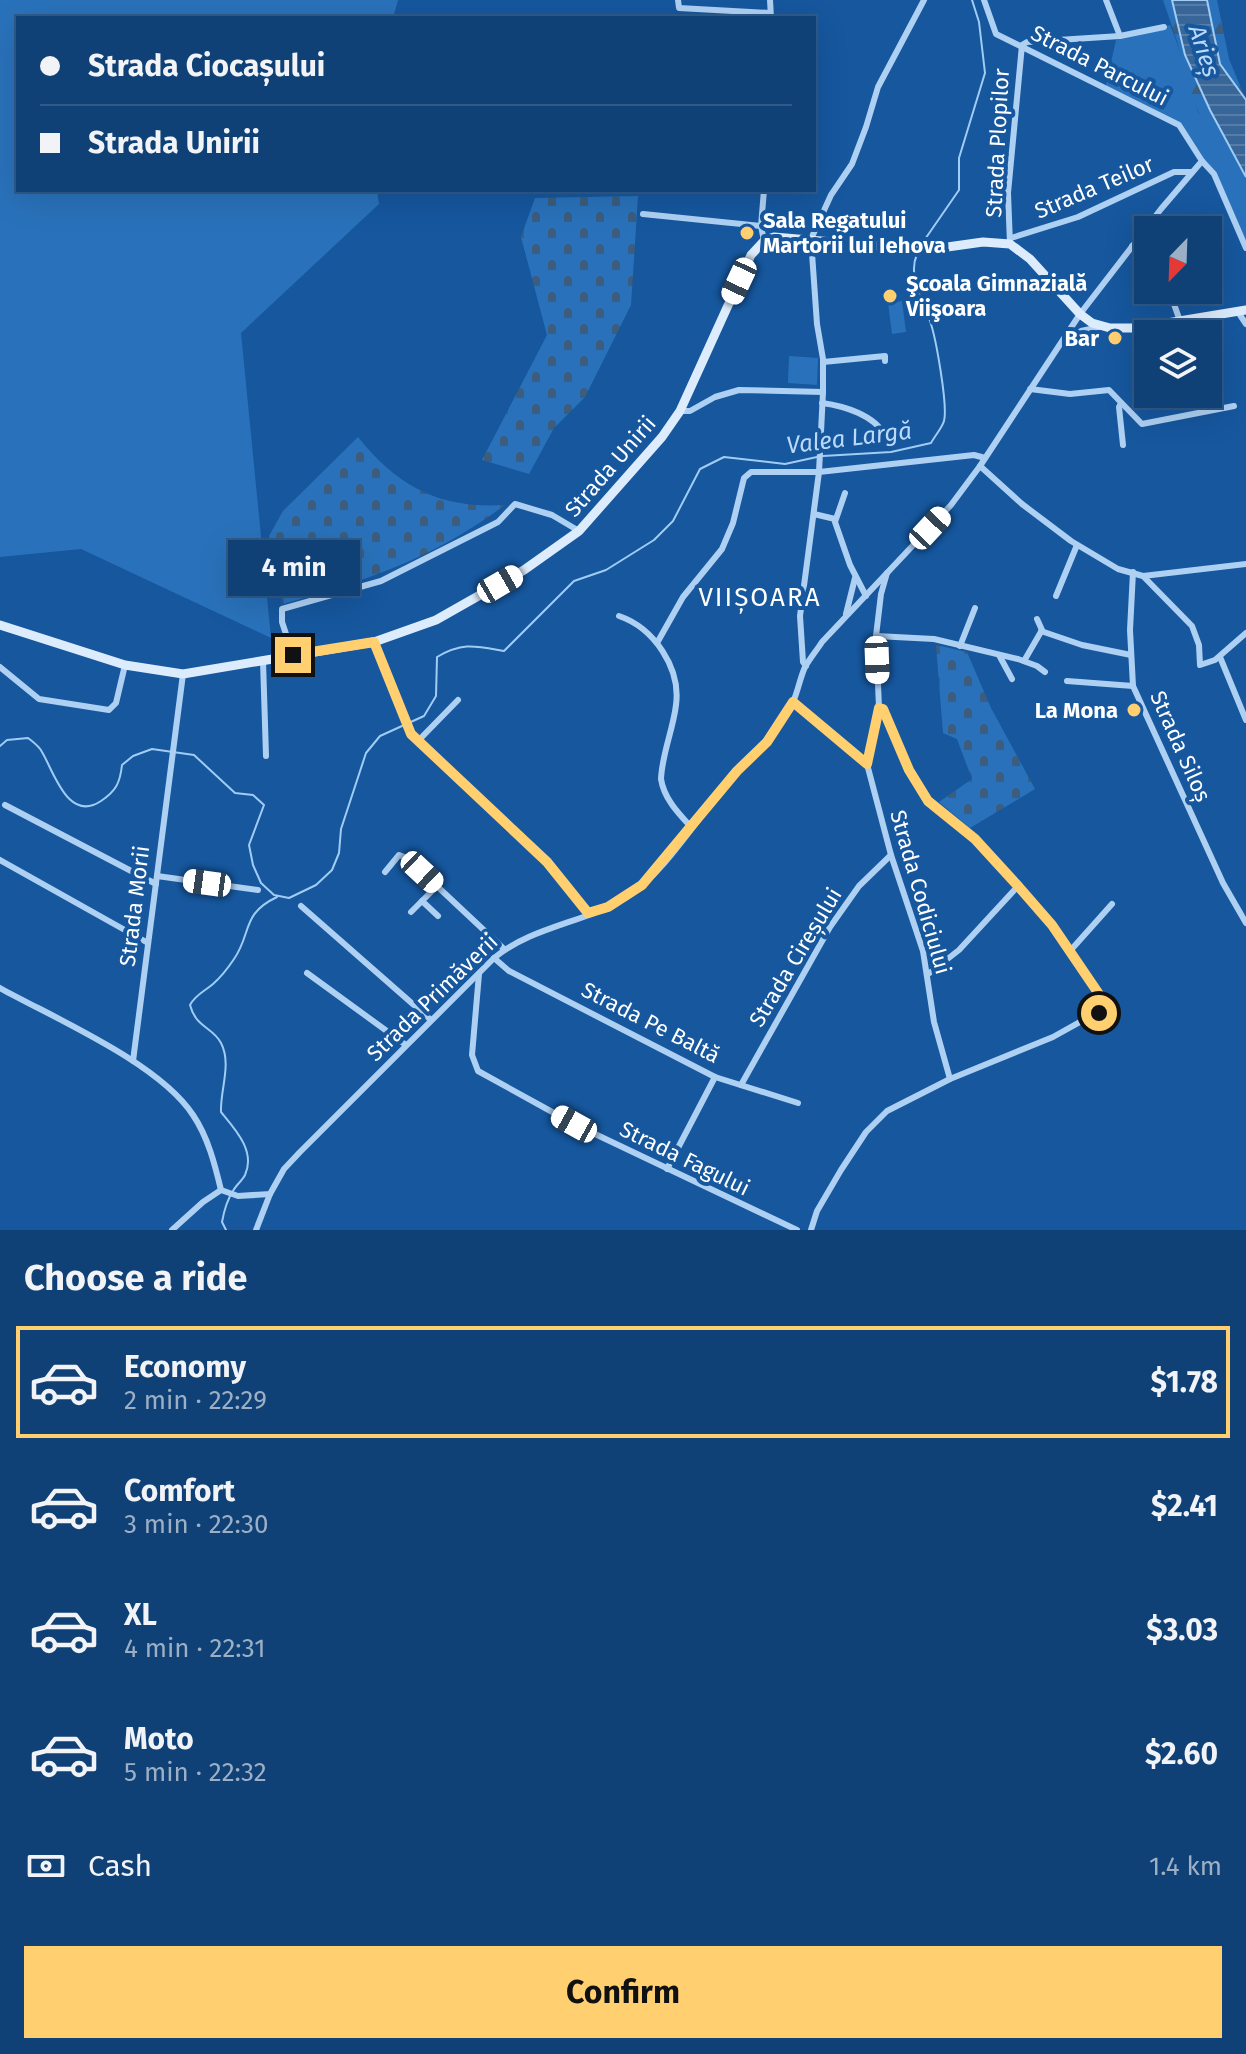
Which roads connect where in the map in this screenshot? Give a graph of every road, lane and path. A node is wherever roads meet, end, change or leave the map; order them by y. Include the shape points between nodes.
1 (678, 0) edge
2 (770, 0) edge
3 (924, 0) edge
4 (984, 0) edge
5 (1106, 0) edge
6 (770, 16) edge
7 (1164, 27) dead end
8 (1120, 36) junction
9 (1022, 45) junction
10 (1202, 161) junction
11 (1192, 172) junction
12 (764, 192) edge
13 (643, 214) dead end
14 (761, 226) junction
15 (811, 239) junction
16 (764, 241) junction
17 (1010, 241) junction
18 (1132, 246) joint
19 (1246, 248) edge
20 (1242, 311) edge
21 (1080, 314) junction
22 (1186, 320) edge
23 (1246, 324) edge
24 (1100, 327) junction
25 (1134, 328) edge
26 (1063, 342) junction
27 (885, 361) dead end
28 (823, 362) junction
29 (1030, 389) junction
30 (823, 392) junction
31 (822, 403) junction
32 (1121, 403) junction
33 (1234, 406) dead end
34 (680, 411) junction
35 (885, 436) dead end
36 (1123, 445) dead end
37 (985, 458) junction
38 (980, 466) junction
39 (819, 468) junction
40 (845, 493) dead end
41 (814, 514) junction
42 (835, 519) junction
43 (579, 531) junction
44 (1077, 545) junction
45 (1246, 564) edge
46 (1133, 572) junction
47 (887, 573) junction
48 (1143, 576) junction
49 (856, 577) junction
50 (866, 596) junction
51 (1056, 596) dead end
52 (975, 608) dead end
53 (619, 616) dead end
54 (845, 617) junction
55 (1037, 619) dead end
56 (0, 625) edge
57 (1041, 631) junction
58 (1246, 633) edge
59 (876, 636) junction
60 (374, 642) junction
61 (657, 643) junction
62 (960, 646) junction
63 (293, 655) junction
64 (999, 655) junction
65 (1131, 655) junction
66 (1220, 657) junction
67 (263, 661) junction
68 (1024, 661) junction
69 (125, 665) junction
70 (806, 666) junction
71 (0, 667) edge
72 (1045, 672) dead end
73 (183, 674) junction
74 (1012, 679) dead end
75 (1067, 681) dead end
76 (1133, 686) junction
77 (458, 700) dead end
78 (793, 702) junction
79 (879, 708) junction
80 (1246, 720) edge
81 (418, 741) junction
82 (266, 756) dead end
83 (867, 764) junction
84 (5, 805) dead end
85 (692, 828) junction
86 (891, 855) junction
87 (0, 860) edge
88 (385, 872) dead end
89 (156, 880) junction
90 (437, 886) junction
91 (1018, 886) junction
92 (258, 890) dead end
93 (422, 901) junction
94 (1112, 904) dead end
95 (301, 906) dead end
96 (411, 912) dead end
97 (588, 913) junction
98 (438, 916) dead end
99 (1246, 923) edge
100 (148, 943) junction
101 (504, 949) junction
102 (1070, 951) junction
103 (494, 958) junction
104 (307, 973) dead end
105 (479, 973) junction
106 (927, 975) junction
107 (0, 988) edge
108 (431, 1020) junction
109 (406, 1045) junction
110 (133, 1061) junction
111 (715, 1077) junction
112 (950, 1079) junction
113 (741, 1085) junction
114 (798, 1103) dead end
115 (667, 1169) junction
116 (228, 1192) junction
117 (270, 1194) junction
118 (172, 1230) edge
119 (256, 1230) edge
120 (797, 1230) edge
121 (811, 1230) edge

1 - 6 street via 679,8
2 - 6 street
3 - 15 street via 878,87 852,164
4 - 9 street, Strada Parcului via 996,34
5 - 8 street
7 - 8 street
8 - 9 street
9 - 10 street, Strada Parcului via 1179,125
9 - 17 street, Strada Plopilor via 1008,193
10 - 11 street, Strada Primăverii
10 - 19 street, Strada Parcului via 1214,174
11 - 17 street, Strada Teilor via 1174,172 1078,217
11 - 18 street, Strada Primăverii
12 - 14 street
13 - 14 street
14 - 16 street
15 - 16 main road
15 - 17 main road via 926,250
15 - 28 street
16 - 34 main road, Strada Unirii via 751,255
17 - 21 main road
18 - 21 street, Strada Primăverii
20 - 22 main road
20 - 23 street
21 - 24 main road
21 - 26 street, Strada Primăverii
24 - 25 main road
24 - 26 street
26 - 29 street, Strada Primăverii
27 - 28 street via 885,356
28 - 30 street
29 - 32 street via 1070,394 1109,390
29 - 37 street, Strada Primăverii
30 - 31 street
30 - 34 street via 739,390
31 - 35 street via 874,421
31 - 39 street
32 - 33 street via 1142,424
32 - 36 street
34 - 43 main road, Strada Unirii
37 - 38 street, Strada Primăverii
37 - 39 street
38 - 44 street
38 - 47 street, Strada Primăverii
39 - 41 street
39 - 61 street via 746,475 722,549 683,597
40 - 42 street
41 - 42 street
41 - 70 street via 800,616
42 - 49 street
43 - 60 main road, Strada Unirii via 524,570 436,620
43 - 63 street via 552,515 515,504 498,522 381,581 282,609
44 - 46 street
44 - 51 street
45 - 48 street
46 - 48 street
46 - 65 street, Strada Siloș
47 - 50 street, Strada Primăverii
47 - 59 street, Strada Codiciului
48 - 66 street via 1192,626 1200,665
49 - 50 street
49 - 54 street
50 - 54 street, Strada Primăverii
52 - 62 street
53 - 61 street
54 - 70 street, Strada Primăverii
55 - 57 street
56 - 69 main road, Strada Unirii
57 - 65 street
57 - 68 street
58 - 66 street
59 - 62 street
59 - 79 street, Strada Codiciului
60 - 63 main road, Strada Unirii
60 - 81 street via 409,732
61 - 85 street via 675,677 677,704 662,789
62 - 64 street
63 - 67 main road, Strada Unirii
64 - 68 street
64 - 74 street
65 - 76 street, Strada Siloș
66 - 80 street
67 - 73 main road, Strada Unirii
67 - 82 street
68 - 72 street
69 - 71 street via 116,703 109,710 39,699
69 - 73 main road, Strada Unirii
70 - 78 street, Strada Primăverii
73 - 89 street, Strada Morii
75 - 76 street
76 - 99 street, Strada Siloș
77 - 81 street
78 - 83 street
78 - 85 street, Strada Primăverii via 767,742
79 - 83 street, Strada Codiciului
79 - 91 street via 928,801 975,839
81 - 97 street via 547,862
83 - 86 street, Strada Codiciului
84 - 89 street
85 - 97 street, Strada Primăverii via 642,885
86 - 106 street, Strada Codiciului
86 - 113 street, Strada Cireșului via 851,895 830,927
87 - 100 street
88 - 90 street via 401,855
89 - 92 street
89 - 100 street, Strada Morii
90 - 93 street
90 - 101 street
91 - 102 street
91 - 106 street via 959,950
93 - 96 street
93 - 98 street
94 - 102 street
95 - 108 street
97 - 101 street, Strada Primăverii
100 - 110 street, Strada Morii
101 - 103 street, Strada Primăverii
102 - 112 street via 1105,1003 1104,1010
103 - 105 street, Strada Primăverii
103 - 111 street, Strada Pe Baltă via 509,971
104 - 109 street
105 - 108 street, Strada Primăverii
105 - 115 street, Strada Fagului via 472,1055 478,1071
106 - 112 street, Strada Codiciului
107 - 110 street
108 - 109 street, Strada Primăverii
109 - 117 street, Strada Primăverii via 284,1169
110 - 116 street via 179,1096 195,1118
111 - 113 street, Strada Pe Baltă
111 - 115 street
112 - 121 street via 877,1119 817,1211
113 - 114 street, Strada Pe Baltă
115 - 120 street, Strada Fagului
116 - 117 street
116 - 118 street via 203,1202
117 - 119 street, Strada Primăverii

